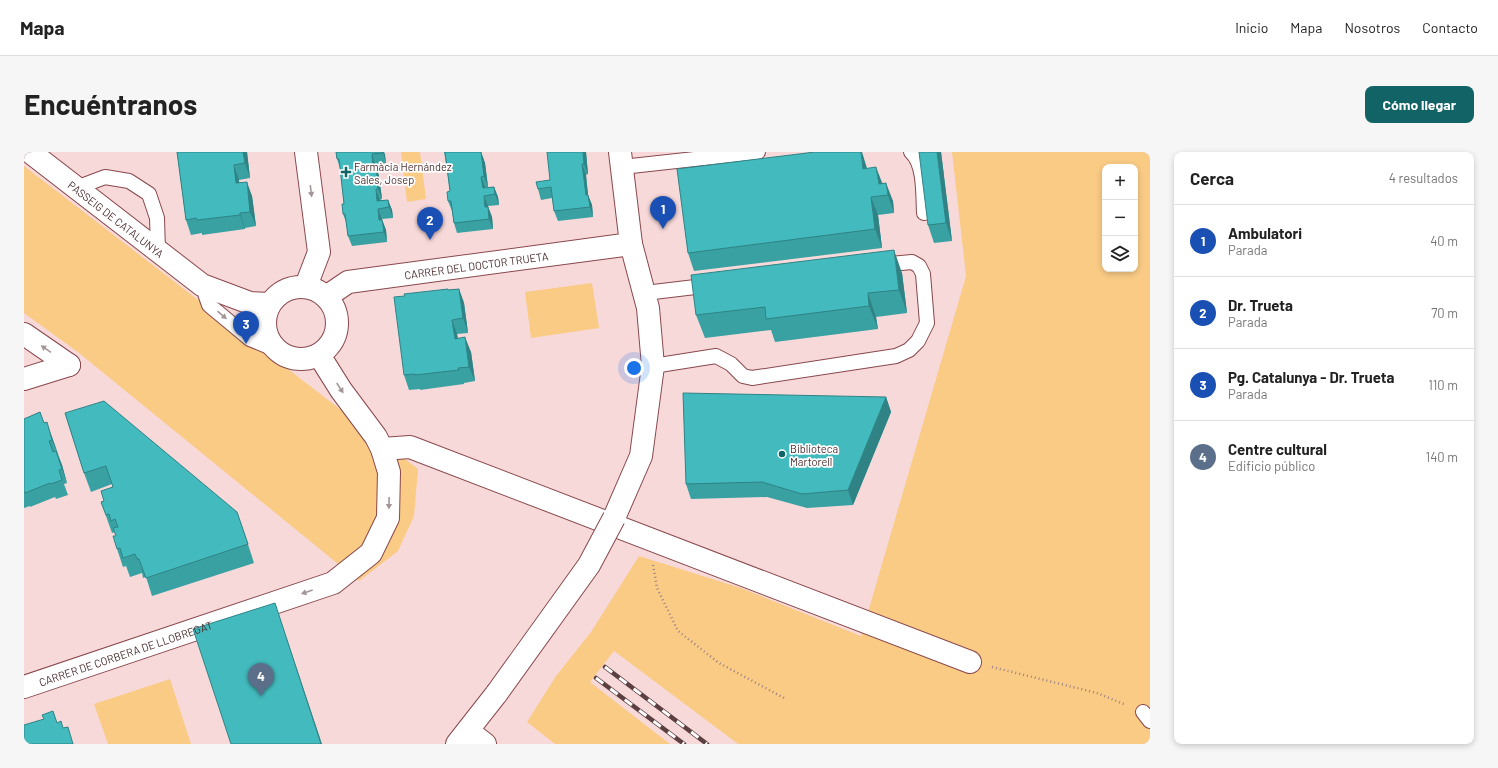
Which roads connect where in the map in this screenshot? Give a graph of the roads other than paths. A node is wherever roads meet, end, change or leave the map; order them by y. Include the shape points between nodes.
1 (30, 152) edge
2 (306, 152) edge
3 (758, 152) edge
4 (911, 152) edge
5 (48, 160) edge
6 (621, 160) edge
7 (76, 188) junction
8 (924, 213) edge
9 (632, 244) junction
10 (158, 251) junction
11 (864, 267) edge
12 (723, 284) edge
13 (202, 286) junction
14 (306, 286) junction
15 (645, 293) junction
16 (326, 296) junction
17 (269, 304) junction
18 (24, 334) edge
19 (274, 349) junction
20 (319, 355) junction
21 (652, 366) junction
22 (24, 379) edge
23 (382, 449) junction
24 (970, 662) road end
25 (24, 687) edge
26 (470, 740) edge

1 - 5 street, PASSEIG DE CATALUNYA
2 -> 14 street via 319,252
3 - 6 lane
4 - 8 lane via 921,170
5 - 7 street, PASSEIG DE CATALUNYA
6 - 9 street
7 - 10 street, PASSEIG DE CATALUNYA
7 - 10 lane via 105,177 129,181 149,194 157,218
9 - 15 street
9 - 16 street, CARRER DEL DOCTOR TRUETA via 348,282
10 - 13 street, PASSEIG DE CATALUNYA
11 - 21 lane via 912,262 920,266 927,323 918,341 909,350 896,356 752,378 743,376 731,364 716,356
12 - 15 lane
13 - 17 street, PASSEIG DE CATALUNYA via 250,303
13 -> 19 lane via 209,305 250,339
14 - 16 street
14 - 17 street via 295,286 285,290 276,295
15 - 21 street
16 - 20 street via 333,306 337,328 328,348
17 - 19 street via 264,327
22 -> 18 street via 69,365
19 - 20 street via 284,356 296,359 308,359
20 -> 23 street, CARRER DE CORBERA DE LLOBREGAT
21 - 26 street, bridge via 641,456 614,518 589,565 497,693
23 - 24 street via 410,447
23 -> 25 street, CARRER DE CORBERA DE LLOBREGAT via 389,472 388,518 371,553 333,583

